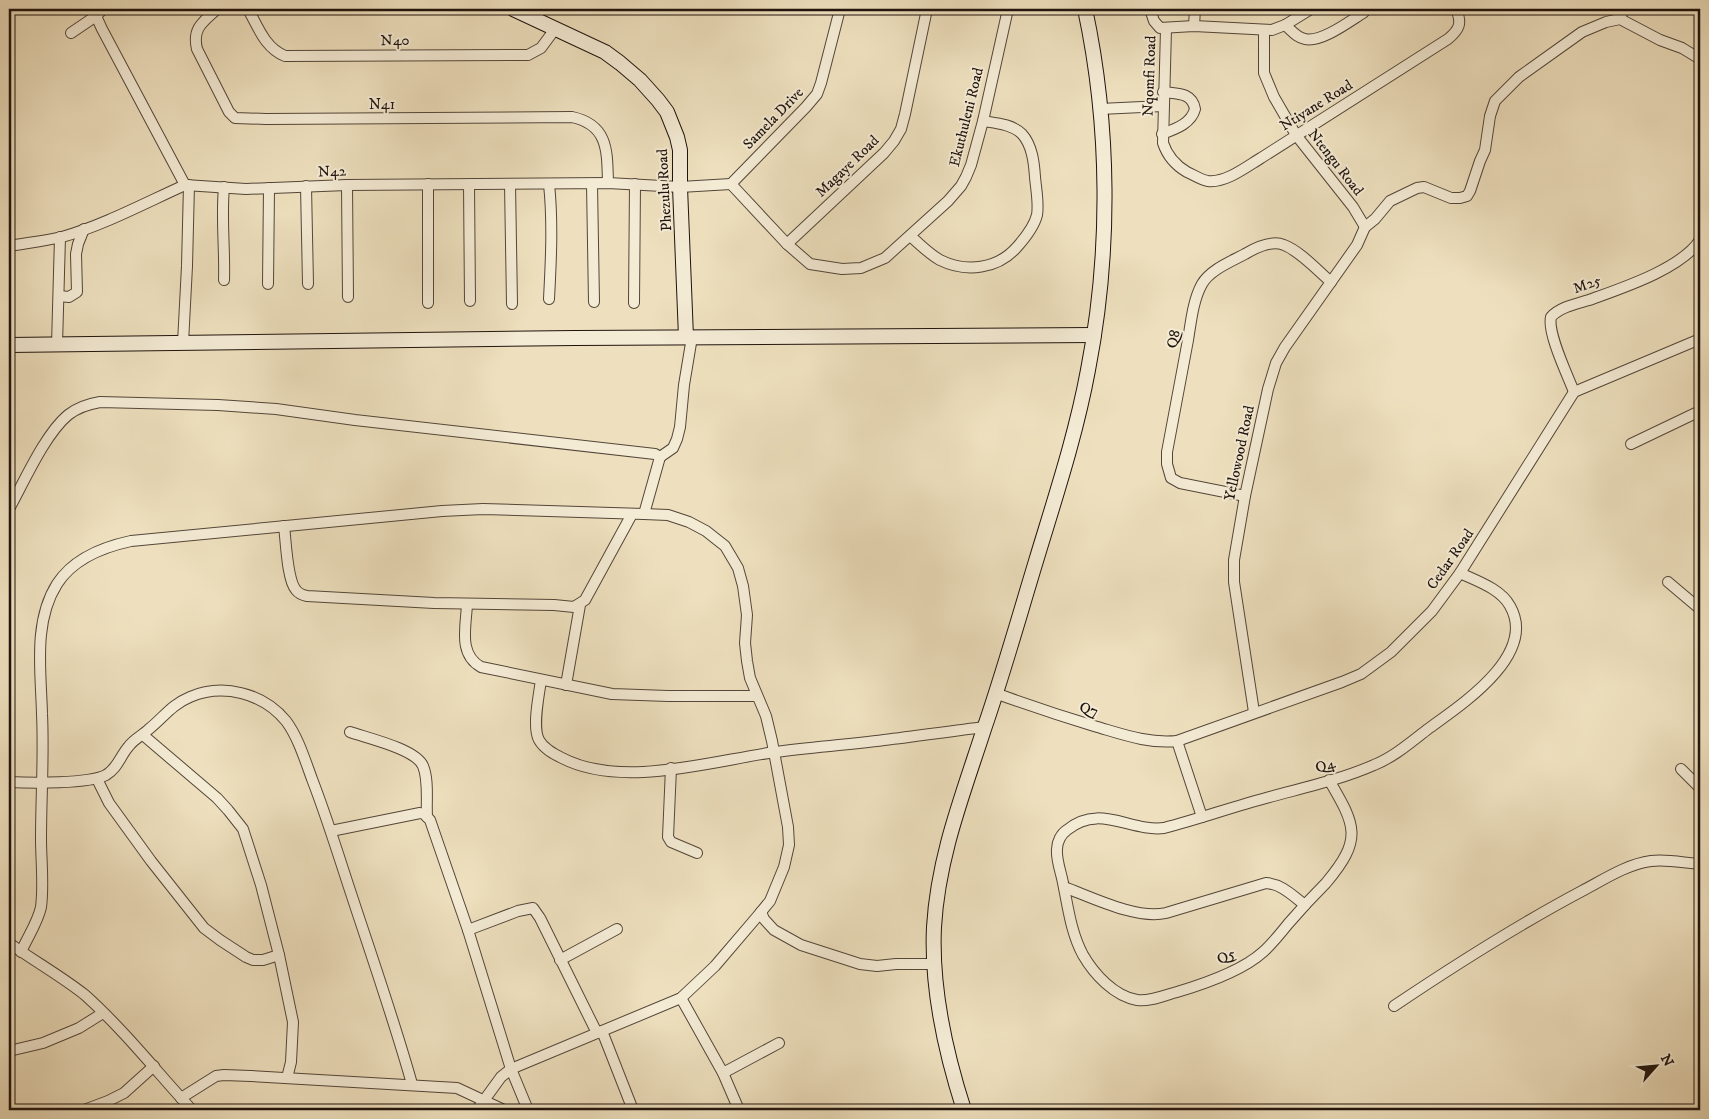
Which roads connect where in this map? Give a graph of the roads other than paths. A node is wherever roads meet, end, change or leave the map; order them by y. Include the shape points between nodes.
1 (217, 9) edge
2 (248, 9) edge
3 (513, 9) edge
4 (840, 9) edge
5 (927, 9) edge
6 (1008, 9) edge
7 (1085, 9) edge
8 (1150, 9) edge
9 (1196, 9) edge
10 (1311, 9) edge
11 (1367, 9) edge
12 (1456, 9) edge
13 (100, 12) edge
14 (1621, 14) edge
15 (1285, 25) junction
16 (1194, 26) junction
17 (555, 29) junction
18 (1166, 29) junction
19 (1264, 30) junction
20 (71, 33) dead end
21 (1700, 58) edge
22 (1164, 92) junction
23 (1163, 106) junction
24 (1100, 110) junction
25 (983, 121) junction
26 (1162, 134) junction
27 (1296, 135) junction
28 (1168, 155) joint
29 (608, 183) junction
30 (428, 184) junction
31 (470, 184) junction
32 (510, 184) junction
33 (549, 184) junction
34 (592, 184) junction
35 (636, 184) junction
36 (731, 184) junction
37 (187, 185) junction
38 (347, 185) junction
39 (306, 186) junction
40 (224, 187) junction
41 (680, 187) junction
42 (269, 188) junction
43 (1365, 227) junction
44 (84, 229) junction
45 (910, 236) junction
46 (60, 237) junction
47 (1700, 240) edge
48 (787, 244) junction
49 (9, 246) edge
50 (224, 280) dead end
51 (1331, 282) junction
52 (268, 284) dead end
53 (308, 284) dead end
54 (59, 296) junction
55 (348, 297) dead end
56 (549, 299) dead end
57 (470, 301) dead end
58 (594, 302) dead end
59 (634, 302) dead end
60 (428, 303) dead end
61 (512, 304) dead end
62 (1094, 335) junction
63 (689, 337) junction
64 (1700, 340) edge
65 (183, 343) junction
66 (9, 345) edge
67 (57, 345) junction
68 (1574, 392) junction
69 (1700, 411) edge
70 (1631, 444) dead end
71 (660, 457) junction
72 (1244, 496) junction
73 (9, 509) edge
74 (632, 514) junction
75 (644, 514) junction
76 (284, 526) junction
77 (1460, 573) junction
78 (1668, 582) dead end
79 (467, 604) junction
80 (580, 604) junction
81 (1700, 609) edge
82 (541, 680) junction
83 (566, 685) junction
84 (996, 693) junction
85 (756, 696) junction
86 (1254, 712) junction
87 (985, 727) junction
88 (350, 732) dead end
89 (143, 735) junction
90 (1177, 741) junction
91 (774, 752) junction
92 (671, 768) junction
93 (1681, 769) dead end
94 (97, 779) junction
95 (1329, 780) junction
96 (9, 782) edge
97 (42, 782) junction
98 (1700, 788) edge
99 (427, 817) junction
100 (1202, 817) junction
101 (331, 831) junction
102 (697, 853) dead end
103 (1700, 864) edge
104 (1064, 887) junction
105 (1305, 905) junction
106 (761, 912) junction
107 (617, 929) dead end
108 (468, 930) junction
109 (9, 943) edge
110 (20, 952) junction
111 (279, 955) junction
112 (560, 960) junction
113 (934, 964) junction
114 (681, 998) junction
115 (1394, 1006) dead end
116 (104, 1013) junction
117 (599, 1032) junction
118 (779, 1043) dead end
119 (9, 1051) edge
120 (154, 1066) junction
121 (511, 1069) junction
122 (723, 1073) junction
123 (287, 1078) junction
124 (412, 1084) junction
125 (181, 1098) junction
126 (484, 1099) junction
127 (84, 1110) edge
128 (192, 1110) edge
129 (477, 1110) edge
130 (504, 1110) edge
131 (528, 1110) edge
132 (633, 1110) edge
133 (739, 1110) edge
134 (964, 1110) edge

1 - 29 street, N41 via 200,25 195,40 229,112 236,118 572,117 593,125 605,144
2 - 17 street, N40 via 269,46 285,56 528,55 541,48
3 - 17 street, Phezulu Road
4 - 36 street, Samela Drive via 817,94
5 - 48 street, Magaye Road via 905,114 894,140 868,169
6 - 25 street, Ekuthuleni Road
7 - 24 street
8 - 18 street via 1160,28
9 - 16 street
10 - 15 street, Nqomfi Road
11 - 15 street via 1328,34 1313,39 1302,38
12 - 27 street, Ntiyane Road via 1460,25 1448,39
13 - 20 street
13 - 37 street
14 - 21 street via 1660,40
14 - 43 street via 1582,32 1519,77 1495,101 1486,150 1467,196 1451,198 1424,187 1417,188 1390,201
15 - 19 street, Nqomfi Road
16 - 18 street, Nqomfi Road
16 - 19 street, Nqomfi Road
17 - 41 street, Phezulu Road via 620,63 658,100 667,112 677,137
18 - 22 street, Nqomfi Road
19 - 27 street, Ntengu Road via 1264,73
22 - 23 street, Nqomfi Road
22 - 26 street via 1188,96 1195,108 1190,119
23 - 24 street
23 - 26 street, Nqomfi Road
24 - 62 street via 1104,173 1103,264
25 - 45 street, Ekuthuleni Road via 971,166 961,186
25 - 45 street via 1011,127 1020,132 1030,146 1037,215 1033,225 1003,260 980,268 963,267 939,259
26 - 28 street, Nqomfi Road
27 - 28 street, Ntiyane Road via 1231,176 1213,181 1184,170
27 - 43 street, Ntengu Road
29 - 34 street, N42
29 - 35 street, N42
30 - 31 street, N42
30 - 38 street, N42
30 - 60 street
31 - 32 street, N42
31 - 57 street
32 - 33 street, N42
32 - 61 street
33 - 34 street, N42
33 - 56 street
34 - 58 street
35 - 41 street, N42
35 - 59 street
36 - 41 street
36 - 48 street, Ekuthuleni Road
37 - 40 street, N42
37 - 44 street
37 - 65 street
38 - 39 street, N42
38 - 55 street
39 - 42 street, N42
39 - 53 street
40 - 42 street, N42
40 - 50 street
41 - 63 street, Phezulu Road
42 - 52 street
43 - 51 street, Yellowood Road via 1358,245
44 - 46 street
44 - 54 street via 77,249 76,292 69,297
45 - 48 street, Ekuthuleni Road via 885,258 862,268 842,269 810,264
46 - 49 street
46 - 54 street
47 - 68 street, M25 via 1676,263 1560,310 1551,317 1553,336
51 - 72 street, Yellowood Road via 1276,363
51 - 72 street, Q8 via 1296,252 1276,243 1248,252 1219,268 1202,284 1167,452 1168,472 1180,483
54 - 67 street
62 - 63 street
62 - 84 street via 1070,445
63 - 65 street
63 - 71 street via 680,428 673,448
64 - 68 street
65 - 67 street
66 - 67 street
68 - 77 street, Cedar Road
69 - 70 street
71 - 73 street via 648,453 276,410 100,402 83,406 58,425
71 - 75 street
72 - 86 street, Yellowood Road via 1234,560 1234,582
74 - 75 street
74 - 76 street via 483,509
74 - 80 street
75 - 85 street via 668,515 689,522 716,538 731,556 743,586 747,661
76 - 79 street via 291,580 300,594
76 - 97 street via 130,541 96,552 68,571 49,600 39,657
77 - 86 street, Cedar Road via 1432,611 1376,664 1342,682
77 - 95 street, Q4 via 1500,594 1510,604 1517,632 1506,658 1470,698 1393,754 1376,764
78 - 81 street
79 - 80 street via 574,607
79 - 82 street via 465,643 473,662 481,667
80 - 83 street
82 - 83 street
82 - 92 street via 536,727 539,740 546,749 568,761 608,771 651,772
83 - 85 street via 612,694
84 - 87 street
84 - 90 street, Q7 via 1132,738
85 - 91 street via 766,716
86 - 90 street, Cedar Road
87 - 91 street
87 - 113 street via 943,859 934,924
88 - 99 street via 420,760 425,775
89 - 94 street via 128,746 112,771
89 - 101 street via 171,707 200,693 228,690 254,697 285,720 294,734
89 - 111 street via 217,798 243,830
90 - 100 street
91 - 92 street
91 - 106 street via 789,845 778,884
92 - 102 street via 668,837 671,842
93 - 98 street
94 - 97 street
94 - 111 street via 109,804 204,928 253,960
95 - 100 street, Q4
95 - 105 street, Q5 via 1350,819 1352,839 1350,849 1336,871
96 - 97 street
97 - 110 street via 40,908
99 - 101 street via 420,813
99 - 108 street
100 - 104 street, Q4 via 1157,829 1105,818 1076,823 1062,834 1057,847
101 - 124 street
103 - 115 street via 1650,861 1612,875 1508,932
104 - 105 street via 1149,915 1166,913 1266,883 1285,889
104 - 105 street, Q5 via 1073,930 1084,955 1114,990 1138,1000 1193,987 1250,961 1262,953
106 - 113 street via 774,930 801,945 860,964
106 - 114 street via 715,966
107 - 112 street
108 - 112 street via 533,908
108 - 121 street
109 - 110 street
110 - 116 street via 67,982
111 - 123 street via 293,1022
112 - 117 street
113 - 134 street via 942,1026
114 - 117 street
114 - 122 street
116 - 119 street via 43,1043
116 - 120 street
117 - 121 street
117 - 132 street
118 - 122 street
120 - 125 street
120 - 127 street via 124,1093
121 - 126 street
121 - 131 street
122 - 133 street
123 - 124 street
123 - 125 street via 216,1076
124 - 126 street via 457,1088
125 - 128 street
126 - 129 street
126 - 130 street

